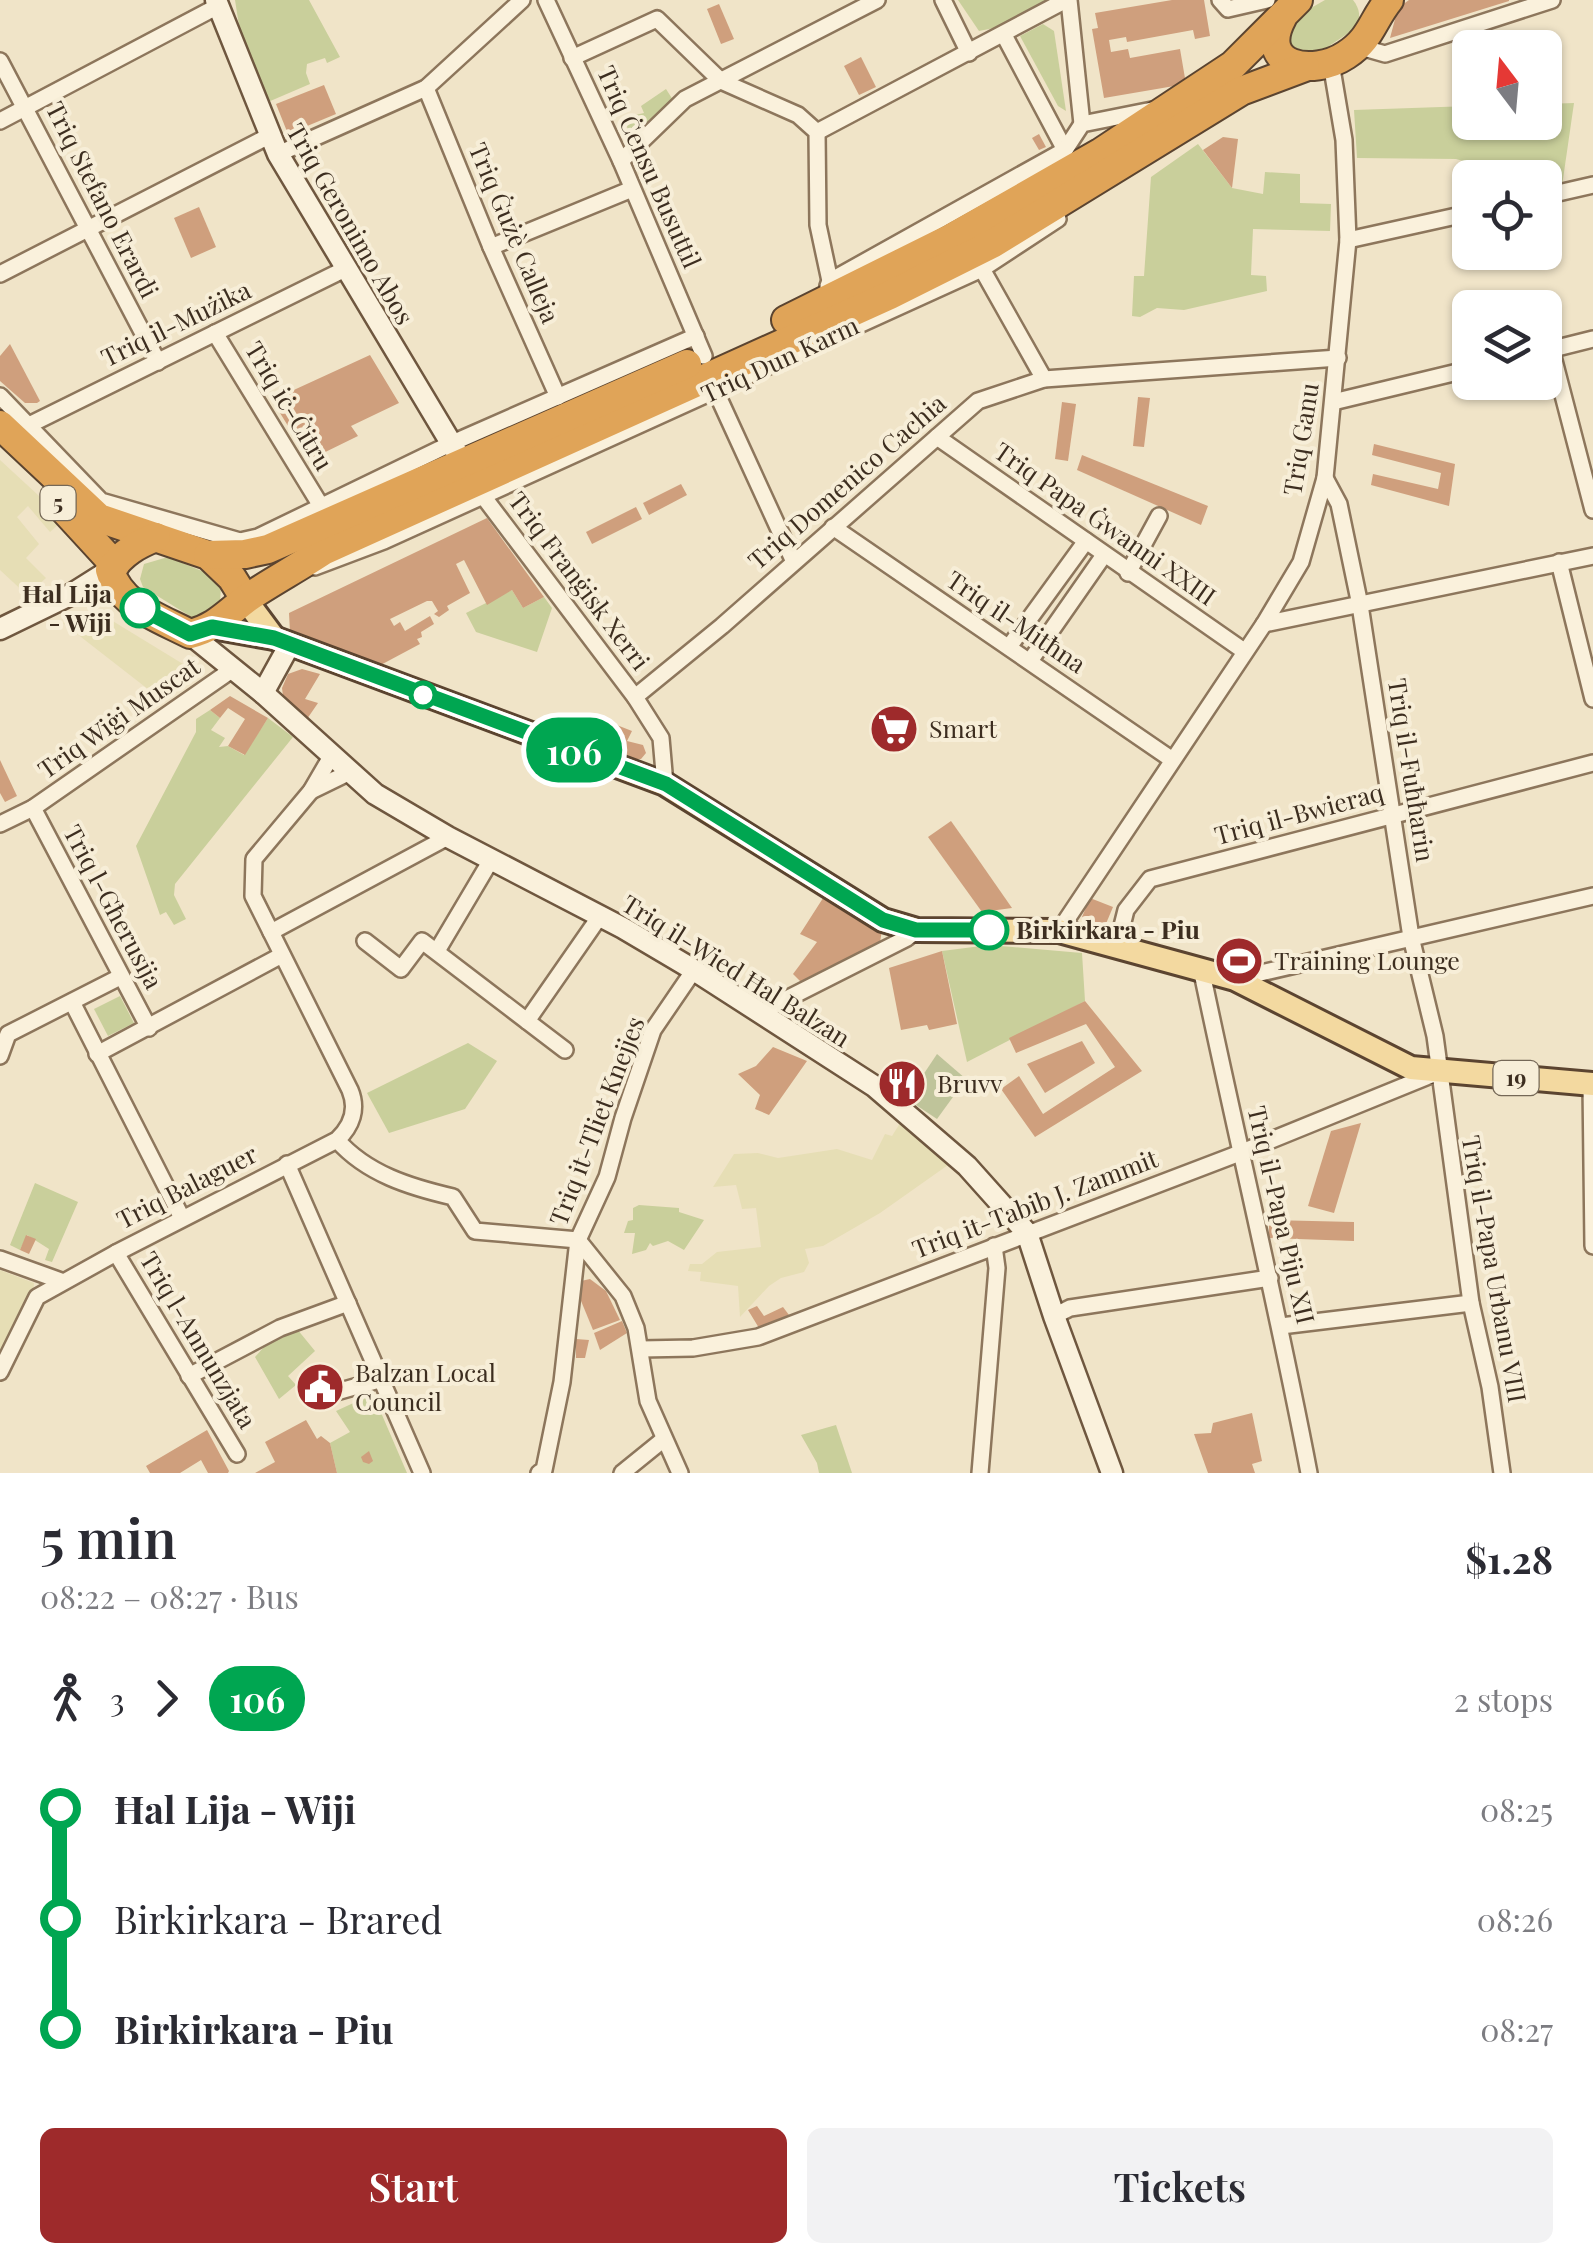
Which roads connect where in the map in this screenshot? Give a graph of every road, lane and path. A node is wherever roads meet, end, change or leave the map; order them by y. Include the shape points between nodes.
1 (522, 0) edge
2 (546, 0) edge
3 (877, 0) edge
4 (943, 0) edge
5 (1068, 0) edge
6 (1220, 0) edge
7 (1552, 0) edge
8 (217, 3) edge
9 (1283, 4) edge
10 (1380, 5) edge
11 (1004, 34) junction
12 (1358, 46) junction
13 (970, 54) junction
14 (572, 58) junction
15 (0, 61) edge
16 (1318, 65) junction
17 (721, 81) junction
18 (426, 88) junction
19 (1241, 90) junction
20 (1176, 105) junction
21 (27, 107) junction
22 (0, 121) edge
23 (1082, 124) junction
24 (817, 132) junction
25 (274, 145) junction
26 (1065, 150) junction
27 (621, 161) junction
28 (1593, 185) edge
29 (632, 190) junction
30 (1562, 192) edge
31 (1452, 217) edge
32 (88, 230) junction
33 (1348, 240) junction
34 (491, 247) junction
35 (345, 268) junction
36 (982, 268) junction
37 (0, 274) edge
38 (823, 294) junction
39 (215, 332) junction
40 (1593, 339) edge
41 (1562, 347) edge
42 (1338, 358) junction
43 (158, 362) junction
44 (706, 364) junction
45 (1452, 373) edge
46 (1044, 379) junction
47 (0, 396) edge
48 (558, 397) junction
49 (1562, 400) edge
50 (1333, 402) junction
51 (29, 424) junction
52 (0, 425) edge
53 (938, 437) junction
54 (0, 444) edge
55 (456, 453) junction
56 (1325, 478) junction
57 (71, 494) junction
58 (483, 496) junction
59 (320, 506) junction
60 (1593, 510) edge
61 (1159, 516) dead end
62 (833, 528) junction
63 (156, 537) junction
64 (1086, 541) junction
65 (274, 546) junction
66 (1104, 555) junction
67 (208, 556) junction
68 (1593, 556) edge
69 (794, 562) junction
70 (1559, 562) junction
71 (112, 567) junction
72 (1128, 573) junction
73 (288, 574) junction
74 (72, 594) junction
75 (246, 599) junction
76 (129, 601) junction
77 (1360, 605) junction
78 (1264, 624) junction
79 (0, 629) edge
80 (201, 631) junction
81 (282, 641) junction
82 (1009, 647) junction
83 (1244, 651) junction
84 (1030, 661) junction
85 (233, 669) junction
86 (264, 693) junction
87 (635, 697) junction
88 (1593, 699) edge
89 (332, 755) junction
90 (1172, 759) junction
91 (1593, 763) edge
92 (350, 772) junction
93 (666, 784) junction
94 (311, 791) junction
95 (33, 808) junction
96 (1392, 815) junction
97 (0, 824) edge
98 (448, 837) junction
99 (492, 860) junction
100 (1593, 896) edge
101 (600, 916) junction
102 (916, 930) junction
103 (1059, 930) junction
104 (271, 932) junction
105 (1412, 937) junction
106 (365, 941) dead end
107 (1117, 946) junction
108 (437, 951) junction
109 (282, 955) junction
110 (1202, 968) junction
111 (694, 970) junction
112 (120, 977) junction
113 (1235, 978) junction
114 (72, 1002) junction
115 (760, 1013) junction
116 (527, 1021) junction
117 (149, 1028) junction
118 (565, 1050) dead end
119 (97, 1054) junction
120 (0, 1056) edge
121 (1438, 1072) junction
122 (1592, 1084) edge
123 (337, 1140) junction
124 (1239, 1153) junction
125 (287, 1164) junction
126 (182, 1218) junction
127 (1027, 1233) junction
128 (578, 1240) junction
129 (994, 1246) junction
130 (1593, 1246) edge
131 (116, 1252) junction
132 (0, 1259) edge
133 (1270, 1278) junction
134 (62, 1282) junction
135 (348, 1303) junction
136 (1470, 1303) junction
137 (1054, 1316) junction
138 (1281, 1326) junction
139 (641, 1349) junction
140 (0, 1372) edge
141 (189, 1376) junction
142 (379, 1380) junction
143 (326, 1395) dead end
144 (664, 1439) junction
145 (237, 1454) dead end
146 (422, 1473) edge
147 (539, 1473) edge
148 (622, 1473) edge
149 (680, 1473) edge
150 (980, 1473) edge
151 (1112, 1473) edge
152 (1309, 1473) edge
153 (1502, 1473) edge

1 - 18 street
2 - 14 street, Triq Ċensu Busuttil
3 - 17 street
4 - 13 street
5 - 11 street
5 - 23 street
6 - 9 street via 1228,9
7 - 12 street via 1385,54
8 - 21 street
8 - 25 main road, Triq Geronimo Abos
9 - 16 highway via 1274,42 1288,62
9 - 20 highway, Triq Dun Karm via 1233,66
10 - 12 highway, Triq Dun Karm via 1373,32
11 - 13 street
11 - 26 street
12 - 16 highway, Triq Dun Karm
13 - 24 street
14 - 17 street via 658,19
14 - 27 street, Triq Ċensu Busuttil
15 - 21 street, Triq Stefano Erardi
16 - 19 highway, Triq Dun Karm
16 - 33 street, Triq Ganu via 1344,140
17 - 24 street via 798,115
17 - 27 street via 685,99
18 - 25 street
18 - 34 street, Triq Ġużè Calleja
19 - 36 street, Triq Dun Karm via 1222,113
19 - 44 highway, Triq Dun Karm via 992,244 890,294
20 - 23 street, Triq Dun Karm
20 - 38 highway, Triq Dun Karm via 951,238
21 - 22 street
21 - 32 street, Triq Stefano Erardi
23 - 26 street, Triq Dun Karm
24 - 38 street
25 - 32 street
25 - 35 main road, Triq Geronimo Abos
26 - 38 street, Triq Dun Karm
27 - 29 street, Triq Ċensu Busuttil
28 - 30 street
29 - 34 street
29 - 44 street, Triq Ċensu Busuttil
31 - 33 street
32 - 37 street
32 - 43 street, Triq Stefano Erardi
33 - 42 street, Triq Ganu
34 - 48 street, Triq Ġużè Calleja
35 - 39 street, Triq il-Mużika
35 - 55 main road, Triq Geronimo Abos
36 - 44 street, Triq Dun Karm
36 - 46 street
38 - 44 highway, Triq Dun Karm
39 - 43 street, Triq il-Mużika
39 - 59 street, Triq iċ-Ċitru
40 - 41 street
42 - 46 street, Triq Domenico Cachia
42 - 50 street, Triq Ganu
43 - 51 street, Triq il-Mużika
44 - 48 street, Triq Dun Karm
44 - 55 highway, Triq Dun Karm
44 - 58 street, Triq Dun Karm
44 - 69 street, Triq Ċensu Busuttil
44 - 73 highway, Triq Dun Karm
45 - 50 street
46 - 53 street, Triq Domenico Cachia via 978,401
47 - 51 street, Triq Dun Karm
48 - 55 street, Triq Dun Karm
49 - 60 street
50 - 56 street, Triq Ganu
51 - 59 street, Triq Dun Karm via 101,502 240,541
52 - 57 highway, 5
53 - 62 street, Triq Domenico Cachia
53 - 64 street, Triq Papa Ġwanni XXIII
54 - 71 highway, 5
55 - 59 street, Triq Dun Karm
55 - 65 highway, Triq Dun Karm
56 - 77 street, Triq il-Fuħħarin via 1339,504
56 - 78 street, Triq Ganu via 1301,562
57 - 63 highway, 5 via 99,518
57 - 65 highway via 101,510 237,548
58 - 73 street, Triq Dun Karm via 332,562
58 - 87 street, Triq Franġisk Xerri
61 - 72 street
62 - 69 street, Triq Domenico Cachia
62 - 82 street, Triq il-Mitħna
63 - 67 highway, 5
63 - 71 highway via 131,547
64 - 66 street, Triq Papa Ġwanni XXIII
64 - 82 street
65 - 67 highway, Triq Dun Karm
66 - 72 street, Triq Papa Ġwanni XXIII
66 - 84 street
67 - 75 highway, 5
68 - 70 street
69 - 87 street, Triq Domenico Cachia
70 - 77 street
70 - 88 street
71 - 74 main road
71 - 76 highway, 5 via 114,586
72 - 83 street, Triq Papa Ġwanni XXIII
73 - 75 highway, Triq Dun Karm
74 - 76 main road
74 - 79 main road
75 - 80 highway, Triq Dun Karm
75 - 81 main road
76 - 80 highway
77 - 78 street
77 - 96 street, Triq il-Fuħħarin
78 - 83 street, Triq Ganu
80 - 81 main road
80 - 85 main road, Triq il-Wied Ħal Balzan
81 - 86 main road
81 - 93 main road, 19
82 - 84 street, Triq il-Mitħna
83 - 90 street, Triq Ganu
84 - 90 street, Triq il-Mitħna
85 - 86 main road, Triq il-Wied Ħal Balzan
85 - 95 street, Triq Wiġi Muscat
86 - 89 main road, Triq il-Wied Ħal Balzan
87 - 93 street via 661,738
89 - 92 main road, Triq il-Wied Ħal Balzan
89 - 94 street
90 - 103 street, Triq Ganu
91 - 96 street, Triq il-Bwieraq
92 - 94 street
92 - 98 main road, Triq il-Wied Ħal Balzan
93 - 102 main road, 19 via 883,920
94 - 104 street via 254,859 253,896
95 - 97 street, Triq Wiġi Muscat
95 - 112 street, Triq l-Għerusija
96 - 105 street, Triq il-Fuħħarin
96 - 107 street, Triq il-Bwieraq via 1150,879 1126,910
98 - 99 main road, Triq il-Wied Ħal Balzan
98 - 104 street
99 - 101 main road, Triq il-Wied Ħal Balzan
99 - 108 street
100 - 105 street
101 - 111 main road, Triq il-Wied Ħal Balzan
101 - 116 street
102 - 103 main road, 19
102 - 115 street
103 - 107 main road, 19
104 - 109 street
105 - 113 street
105 - 121 street, Triq il-Fuħħarin
106 - 108 street via 400,970 422,941
107 - 110 main road, 19
108 - 116 street
109 - 117 street
109 - 123 street via 354,1100 351,1121
110 - 113 main road, 19
110 - 124 street, Triq il-Papa Piju XII
111 - 115 main road, Triq il-Wied Ħal Balzan
111 - 128 street, Triq it-Tliet Knejjes via 653,1030 607,1178
112 - 114 street
112 - 117 street, Triq l-Għerusija
113 - 121 main road, 19 via 1411,1068
114 - 119 street
114 - 120 street via 8,1034
115 - 127 main road, Triq il-Wied Ħal Balzan via 874,1086 967,1166
116 - 118 street
117 - 119 street
119 - 126 street
121 - 122 main road, 19
121 - 124 street, Triq it-Tabib J. Zammit
121 - 136 street, Triq il-Papa Urbanu VIII
122 - 130 street
123 - 125 street, Triq Balaguer
123 - 128 street via 406,1186 453,1197 476,1231
124 - 127 street, Triq it-Tabib J. Zammit
124 - 133 street, Triq il-Papa Piju XII
125 - 126 street, Triq Balaguer
125 - 135 street
126 - 131 street, Triq Balaguer
127 - 129 street, Triq it-Tabib J. Zammit
127 - 137 main road, Triq il-Wied Ħal Balzan
128 - 139 street via 623,1296
128 - 147 street, Triq it-Tliet Knejjes via 562,1382
129 - 139 street, Triq it-Tabib J. Zammit via 758,1336
129 - 150 street
131 - 134 street, Triq Balaguer
131 - 141 street, Triq l-Annunzjata
132 - 134 street
133 - 137 street via 1070,1308
133 - 138 street, Triq il-Papa Piju XII
134 - 140 street, Triq Balaguer via 37,1297
135 - 141 street via 280,1328
135 - 142 street
136 - 138 street
136 - 153 street, Triq il-Papa Urbanu VIII
137 - 151 main road, Triq il-Wied Ħal Balzan
138 - 152 street, Triq il-Papa Piju XII
139 - 144 street via 648,1401
141 - 145 street, Triq l-Annunzjata
142 - 143 street
142 - 146 street
144 - 148 street
144 - 149 street

